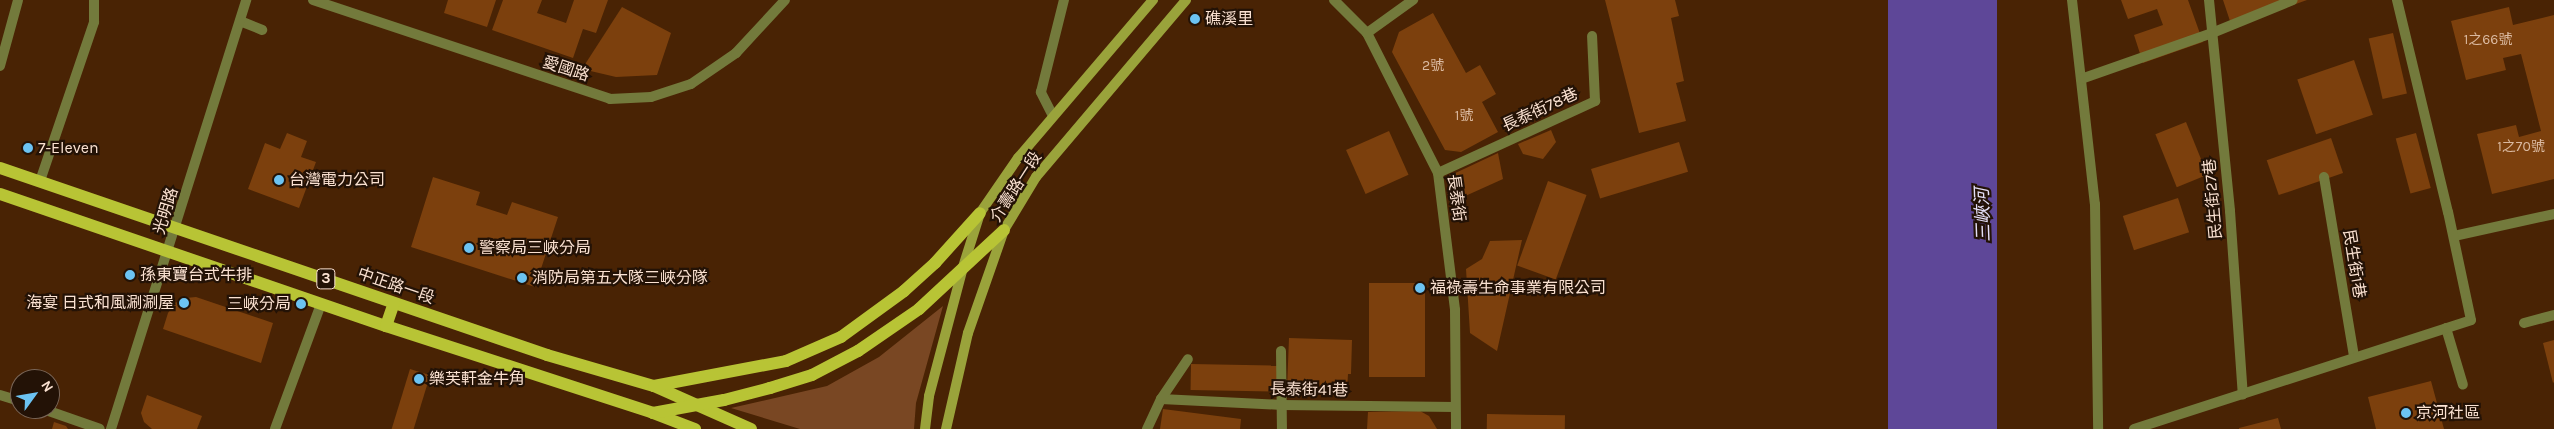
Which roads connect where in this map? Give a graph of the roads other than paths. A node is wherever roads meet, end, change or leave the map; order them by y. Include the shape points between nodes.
1 (18, 0) edge
2 (246, 0) edge
3 (314, 0) edge
4 (786, 0) edge
5 (1064, 0) edge
6 (1152, 0) edge
7 (1186, 0) edge
8 (1334, 0) edge
9 (1414, 0) edge
10 (2072, 0) edge
11 (2209, 0) edge
12 (2293, 0) edge
13 (2398, 0) edge
14 (91, 1) edge
15 (240, 21) junction
16 (262, 30) dead end
17 (1367, 33) junction
18 (2212, 33) junction
19 (1592, 36) dead end
20 (0, 66) edge
21 (2082, 79) junction
22 (1053, 116) junction
23 (0, 168) edge
24 (1438, 173) junction
25 (2324, 177) dead end
26 (40, 181) junction
27 (0, 194) edge
28 (980, 213) junction
29 (2554, 214) edge
30 (176, 228) junction
31 (1004, 230) junction
32 (2454, 236) junction
33 (169, 251) junction
34 (963, 267) junction
35 (394, 302) junction
36 (321, 304) junction
37 (2554, 315) edge
38 (2524, 323) dead end
39 (386, 326) junction
40 (2446, 328) junction
41 (1281, 351) dead end
42 (2354, 356) junction
43 (1188, 359) dead end
44 (2463, 385) dead end
45 (654, 386) junction
46 (2243, 395) junction
47 (1161, 399) junction
48 (697, 405) junction
49 (1282, 405) junction
50 (1456, 407) junction
51 (653, 413) junction
52 (60, 415) edge
53 (100, 429) edge
54 (111, 429) edge
55 (275, 429) edge
56 (694, 429) edge
57 (751, 429) edge
58 (926, 429) edge
59 (946, 429) edge
60 (1147, 429) edge
61 (1282, 429) edge
62 (1456, 429) edge
63 (2098, 429) edge
64 (2134, 429) edge

1 - 20 street
2 - 15 street, 光明路
3 - 4 street, 愛國路 via 610,99 651,97 691,84 736,53
5 - 22 street via 1047,51 1041,92
6 - 22 main road, 介壽路一段
7 - 31 main road, 介壽路一段 via 1036,177
8 - 17 street, 長泰街
9 - 17 street
10 - 21 street
11 - 18 street, 民生街27巷
12 - 18 street
13 - 32 street
14 - 26 street via 94,22
15 - 16 street
15 - 30 street, 光明路
17 - 24 street, 長泰街
18 - 21 street
18 - 46 street, 民生街27巷 via 2230,211
19 - 24 street, 長泰街78巷 via 1595,101
21 - 63 street via 2095,204
22 - 28 main road, 介壽路一段 via 1018,158
23 - 26 main road, 中正路一段 / 3
24 - 50 street, 長泰街 via 1455,310
25 - 42 street, 民生街1巷
26 - 30 main road, 中正路一段 / 3
27 - 33 main road, 3
28 - 34 main road, 介壽路一段
28 - 45 main road via 910,286 841,337 786,361
29 - 32 street
30 - 33 street, 光明路
30 - 35 main road, 中正路一段 / 3
31 - 34 main road
31 - 59 main road, 介壽路一段 via 968,333
32 - 40 street via 2471,320
33 - 36 main road, 3
33 - 54 street, 光明路
34 - 48 main road via 918,309 858,351 812,375 734,398
34 - 58 main road, 介壽路一段 via 929,396
35 - 39 main road
35 - 45 main road, 中正路一段 / 3 via 547,355
36 - 39 main road, 3
36 - 55 street
37 - 38 street
39 - 51 main road, 3
40 - 42 street
40 - 44 street
41 - 49 street
42 - 46 street
43 - 47 street
45 - 48 main road, 中正路一段 / 3
46 - 64 street
47 - 49 street, 長泰街41巷
47 - 60 street
48 - 51 main road
48 - 57 main road, 中正路一段 / 3
49 - 50 street, 長泰街41巷
49 - 61 street
50 - 62 street, 長泰街
51 - 56 main road, 3
52 - 53 street

